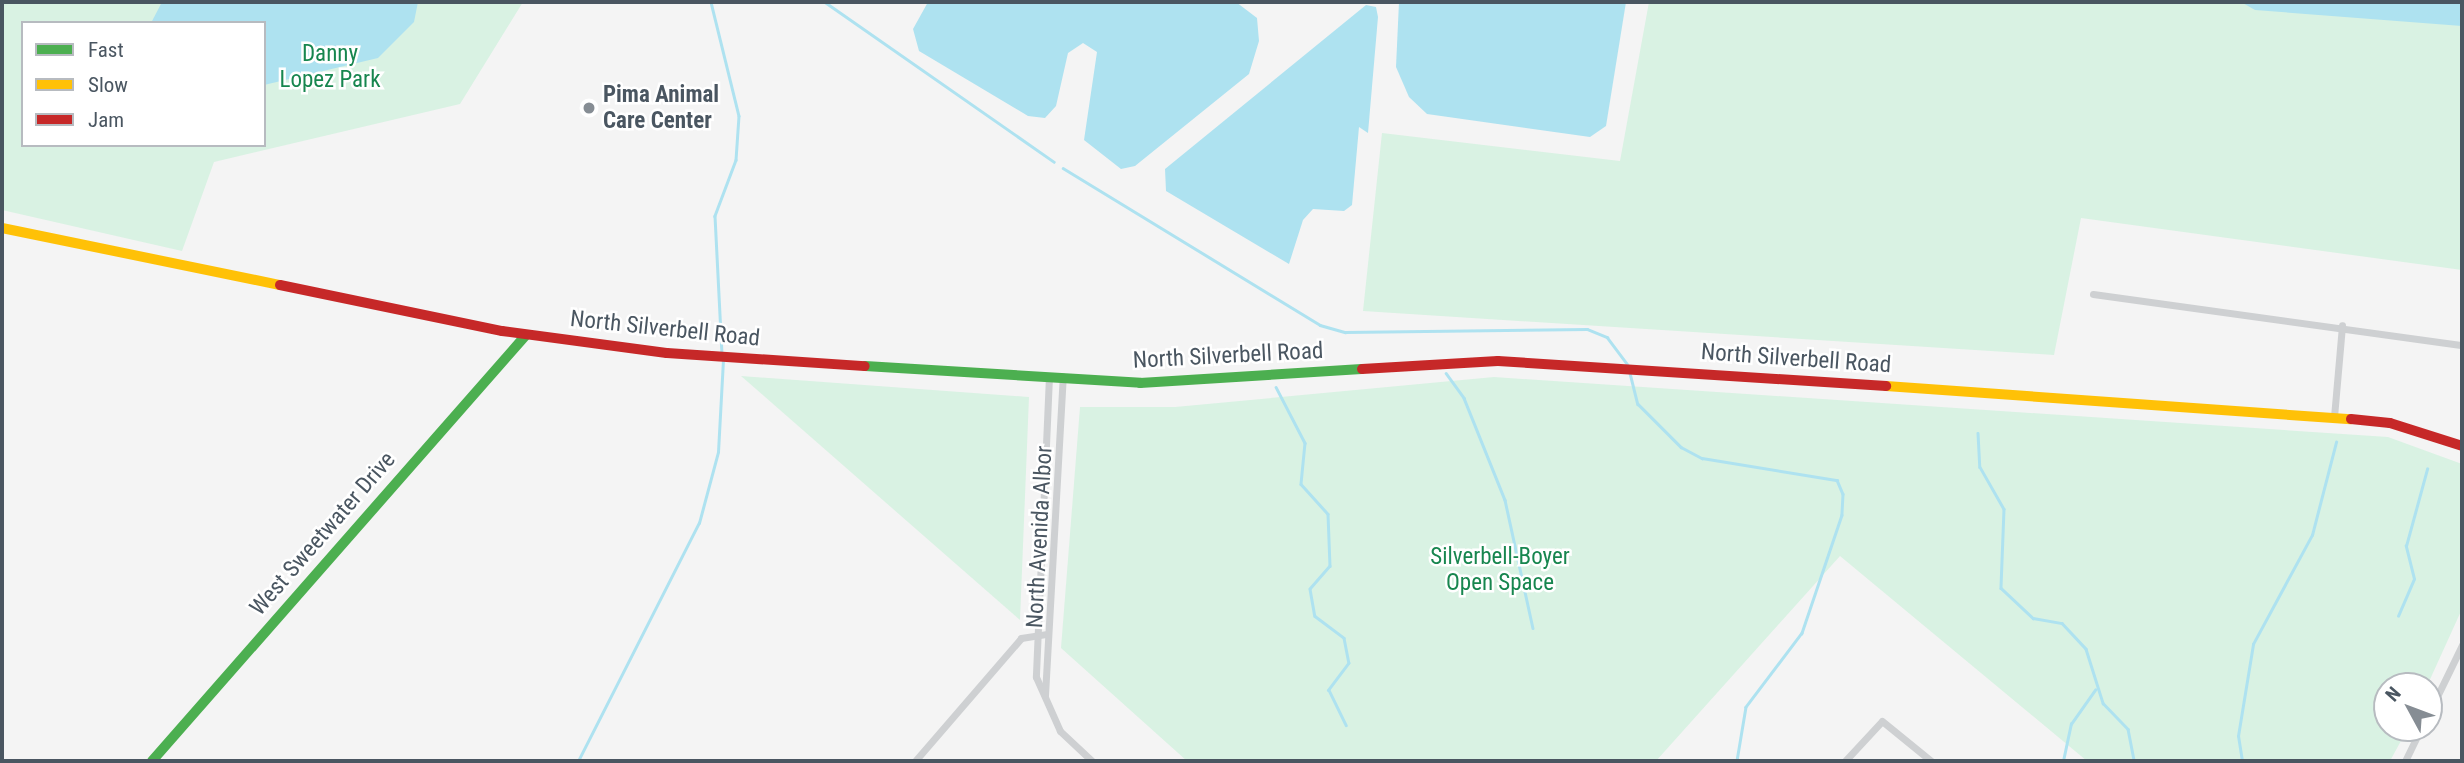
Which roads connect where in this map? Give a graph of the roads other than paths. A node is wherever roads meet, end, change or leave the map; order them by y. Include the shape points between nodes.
1 (2, 228) edge
2 (2093, 294) dead end
3 (2342, 325) junction
4 (526, 335) junction
5 (2462, 345) edge
6 (1049, 376) junction
7 (1063, 377) junction
8 (2334, 416) junction
9 (2462, 446) edge
10 (1037, 569) junction
11 (1051, 570) junction
12 (1033, 633) junction
13 (1046, 634) junction
14 (2462, 645) edge
15 (2443, 684) edge
16 (1045, 695) junction
17 (2414, 742) edge
18 (152, 761) edge
19 (915, 761) edge
20 (1091, 761) edge
21 (1845, 761) edge
22 (1931, 761) edge
23 (2405, 761) edge

1 - 4 main road, North Silverbell Road
2 - 3 street
3 - 5 street
3 - 8 street
4 - 6 main road, North Silverbell Road via 667,353
4 - 18 main road, West Sweetwater Drive
6 - 7 main road, North Silverbell Road
6 - 10 street, North Avenida Albor
7 - 8 main road, North Silverbell Road via 1192,384 1498,361
7 - 11 street, North Avenida Albor
8 - 9 main road, North Silverbell Road via 2390,423
10 - 11 street
10 - 12 street, North Avenida Albor
11 - 13 street, North Avenida Albor
12 - 13 street
12 - 16 street, North Avenida Albor via 1036,677
12 - 19 street via 1021,638
13 - 16 street, North Avenida Albor
14 - 15 street
16 - 20 street, North Avenida Albor via 1060,731
17 - 23 street
21 - 22 street via 1882,721

